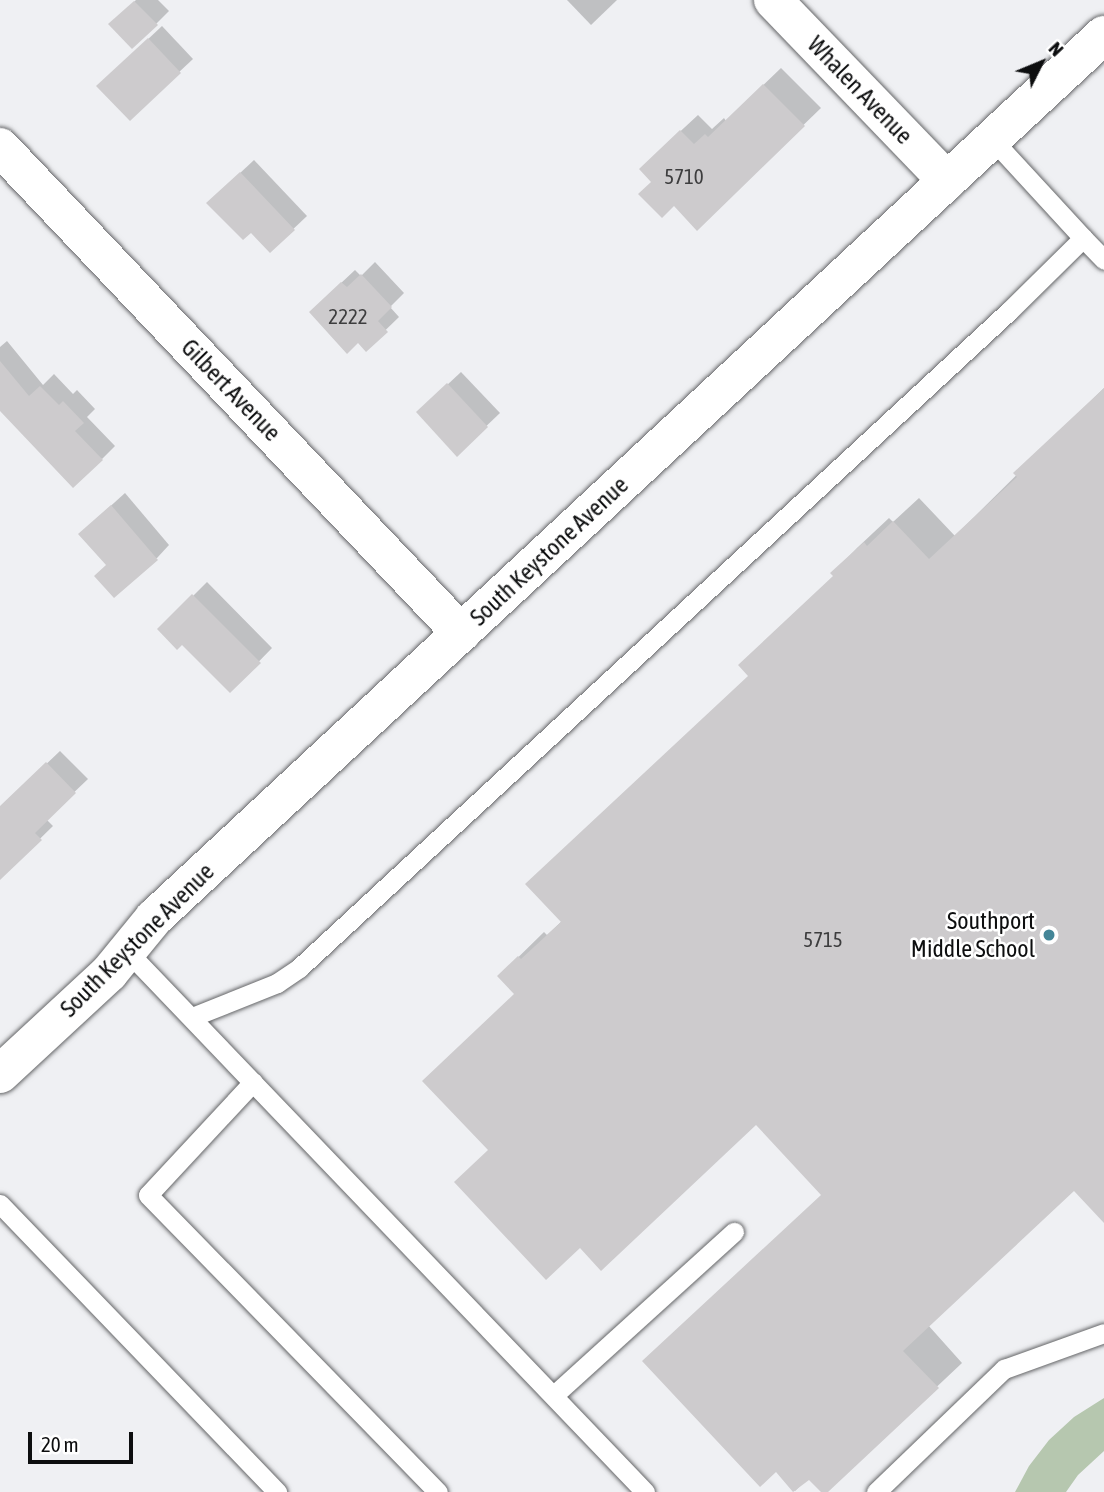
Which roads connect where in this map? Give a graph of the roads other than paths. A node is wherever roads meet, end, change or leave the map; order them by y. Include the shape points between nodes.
1 (773, 0) edge
2 (1104, 35) edge
3 (992, 139) junction
4 (0, 147) edge
5 (947, 181) junction
6 (1083, 238) junction
7 (1104, 260) edge
8 (461, 633) junction
9 (127, 951) junction
10 (192, 1017) junction
11 (0, 1074) edge
12 (253, 1082) junction
13 (0, 1204) edge
14 (734, 1232) dead end
15 (1104, 1333) edge
16 (554, 1395) junction
17 (278, 1492) edge
18 (438, 1492) edge
19 (645, 1492) edge
20 (876, 1492) edge

1 - 5 main road, Whalen Avenue
2 - 3 main road, South Keystone Avenue
3 - 5 main road, South Keystone Avenue
3 - 6 lane
4 - 8 main road, Gilbert Avenue
5 - 8 main road, South Keystone Avenue
6 - 7 lane
6 - 10 lane via 299,968 278,983
8 - 9 main road, South Keystone Avenue via 154,918
9 - 10 lane
9 - 11 main road, South Keystone Avenue
10 - 12 lane
12 - 16 lane
12 - 18 lane via 148,1195
13 - 17 lane
14 - 16 lane
15 - 20 lane via 1004,1369
16 - 19 lane

